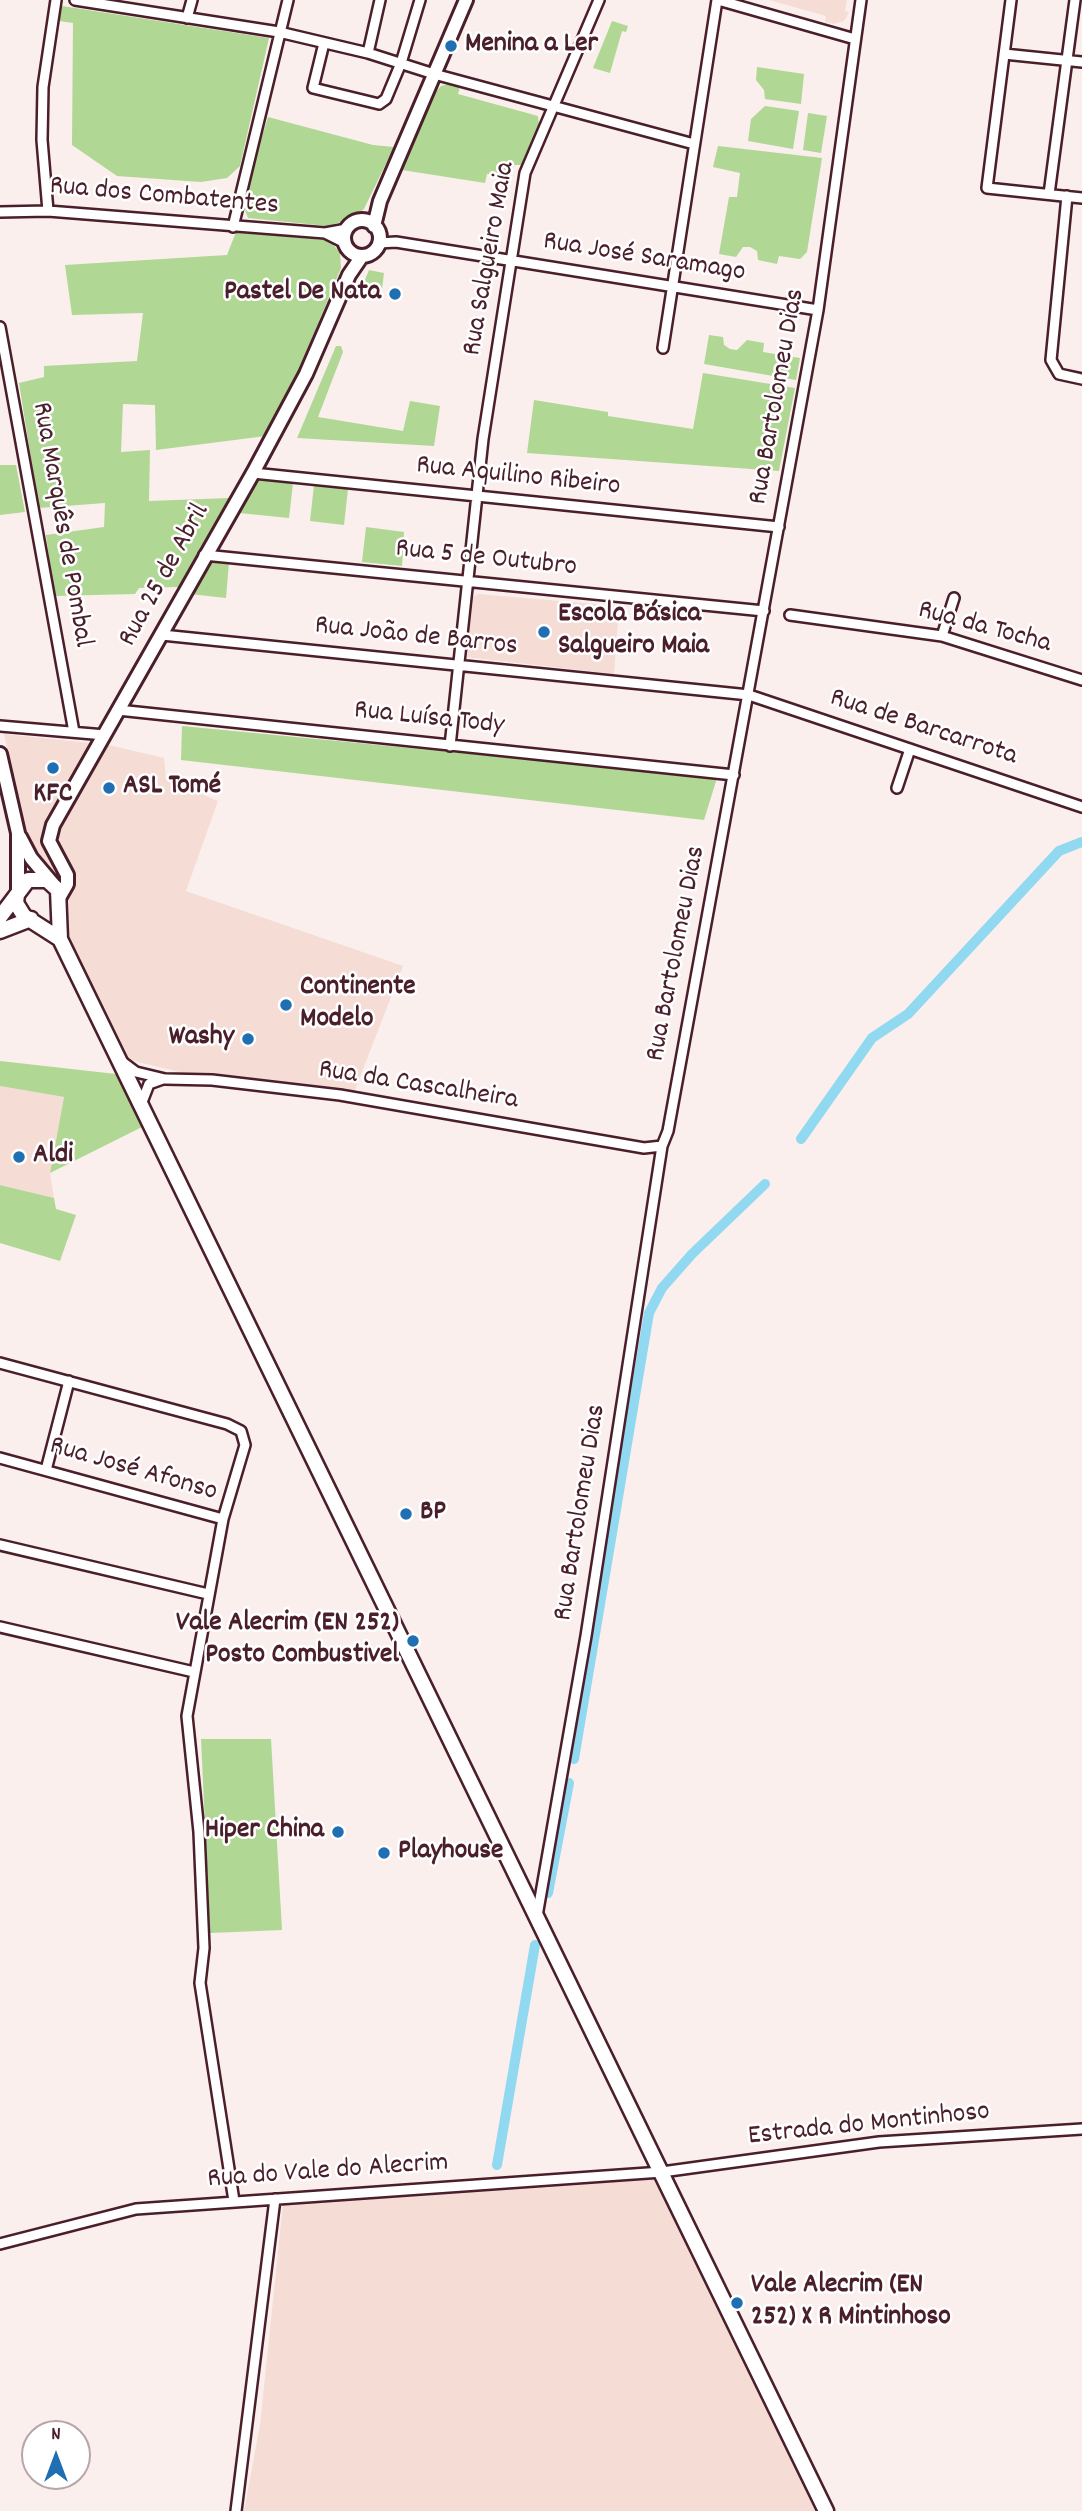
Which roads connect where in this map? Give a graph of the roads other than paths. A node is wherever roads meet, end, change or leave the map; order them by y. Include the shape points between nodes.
1 (56, 0) edge
2 (75, 0) edge
3 (192, 0) edge
4 (288, 0) edge
5 (380, 0) edge
6 (420, 0) edge
7 (466, 0) edge
8 (599, 0) edge
9 (717, 0) edge
10 (861, 0) edge
11 (1011, 0) edge
12 (1075, 0) edge
13 (187, 18) junction
14 (279, 32) junction
15 (855, 39) junction
16 (324, 43) junction
17 (368, 53) junction
18 (1004, 54) junction
19 (1068, 60) junction
20 (1082, 62) edge
21 (401, 63) junction
22 (434, 74) junction
23 (555, 106) junction
24 (694, 144) junction
25 (1049, 194) junction
26 (1068, 196) junction
27 (1082, 198) edge
28 (48, 211) junction
29 (0, 212) edge
30 (368, 223) junction
31 (233, 227) junction
32 (347, 229) junction
33 (325, 233) junction
34 (379, 243) junction
35 (352, 250) junction
36 (511, 260) junction
37 (673, 286) junction
38 (818, 310) junction
39 (0, 327) edge
40 (663, 348) dead end
41 (1082, 379) edge
42 (253, 473) junction
43 (478, 496) junction
44 (779, 527) junction
45 (204, 555) junction
46 (470, 582) junction
47 (954, 598) dead end
48 (764, 611) junction
49 (790, 615) dead end
50 (162, 635) junction
51 (942, 635) junction
52 (460, 666) junction
53 (1082, 680) edge
54 (749, 695) junction
55 (118, 710) junction
56 (0, 726) edge
57 (74, 732) junction
58 (105, 735) junction
59 (450, 746) junction
60 (910, 749) junction
61 (0, 754) edge
62 (734, 775) junction
63 (897, 788) dead end
64 (1082, 807) edge
65 (18, 833) junction
66 (53, 884) junction
67 (17, 892) junction
68 (59, 902) junction
69 (0, 917) edge
70 (33, 920) junction
71 (0, 931) edge
72 (61, 939) junction
73 (119, 1057) junction
74 (165, 1079) junction
75 (142, 1105) junction
76 (662, 1146) junction
77 (0, 1363) edge
78 (69, 1381) junction
79 (0, 1458) edge
80 (46, 1470) junction
81 (223, 1519) junction
82 (0, 1545) edge
83 (208, 1594) junction
84 (0, 1627) edge
85 (194, 1672) junction
86 (537, 1916) junction
87 (1082, 2129) edge
88 (662, 2172) junction
89 (275, 2200) junction
90 (234, 2201) junction
91 (0, 2244) edge
92 (236, 2511) edge
93 (826, 2511) edge

1 - 28 street via 43,87
2 - 13 street
3 - 13 street
4 - 14 street
5 - 17 street
6 - 21 street
7 - 22 street
8 - 23 street, Rua Salgueiro Maia
9 - 15 street
9 - 24 street
10 - 15 street, Rua Bartolomeu Dias
11 - 18 street
12 - 19 street
13 - 14 street
14 - 16 street
14 - 31 street
15 - 38 street, Rua Bartolomeu Dias
16 - 17 street
16 - 21 street via 313,88 379,104 386,99
17 - 21 street
18 - 19 street
18 - 25 street via 987,188
19 - 20 street
19 - 25 street
21 - 22 street
22 - 23 street
22 - 30 street
23 - 24 street
23 - 36 street, Rua Salgueiro Maia via 524,173
24 - 37 street
25 - 26 street
26 - 27 street
26 - 41 street via 1051,360 1059,374
28 - 29 street, Rua dos Combatentes
28 - 31 street, Rua dos Combatentes
30 - 32 street
30 - 34 street via 379,233
31 - 33 street, Rua dos Combatentes
32 - 33 street, Rua dos Combatentes
32 - 35 street
33 - 35 street, Rua dos Combatentes
34 - 35 street via 373,252
34 - 36 street, Rua José Saramago
35 - 42 street, Rua 25 de Abril via 349,275 306,374
36 - 37 street, Rua José Saramago
36 - 43 street, Rua Salgueiro Maia
37 - 38 street, Rua José Saramago
37 - 40 street
38 - 44 street, Rua Bartolomeu Dias
39 - 57 street, Rua Marquês de Pombal
42 - 43 street, Rua Aquilino Ribeiro
42 - 45 street, Rua 25 de Abril
43 - 44 street, Rua Aquilino Ribeiro
43 - 46 street, Rua Salgueiro Maia
44 - 48 street, Rua Bartolomeu Dias
45 - 46 street, Rua 5 de Outubro
45 - 50 street, Rua 25 de Abril
46 - 48 street, Rua 5 de Outubro
46 - 52 street, Rua Salgueiro Maia
47 - 51 street
48 - 54 street, Rua Bartolomeu Dias
49 - 51 street, Rua da Tocha
50 - 52 street, Rua João de Barros
50 - 55 street, Rua 25 de Abril
51 - 53 street, Rua da Tocha
52 - 54 street, Rua João de Barros
52 - 59 street, Rua Salgueiro Maia
54 - 60 street, Rua de Barcarrota
54 - 62 street, Rua Bartolomeu Dias
55 - 58 street, Rua 25 de Abril
55 - 59 street, Rua Luísa Tody
56 - 57 street
57 - 58 street
58 - 68 street, Rua 25 de Abril via 50,833 52,850 66,875
59 - 62 street, Rua Luísa Tody
60 - 63 street
60 - 64 street, Rua de Barcarrota
61 - 65 street
62 - 76 street, Rua Bartolomeu Dias
65 - 66 street
65 - 67 street
66 - 67 main road via 34,878
66 - 68 main road
67 - 69 main road
67 - 70 main road via 19,910
68 - 70 main road via 53,914
68 - 72 main road
70 - 71 main road
70 - 72 main road
72 - 73 main road
73 - 74 street, Rua da Cascalheira via 136,1072
73 - 75 main road
74 - 75 street via 145,1089
74 - 76 street, Rua da Cascalheira via 340,1095 644,1149
75 - 86 main road
76 - 86 street, Rua Bartolomeu Dias
77 - 78 street
78 - 80 street
78 - 81 street via 241,1431 245,1445
79 - 80 street, Rua José Afonso
80 - 81 street, Rua José Afonso
81 - 83 street, Rua José Afonso
82 - 83 street
83 - 85 street, Rua José Afonso
84 - 85 street
85 - 90 street, Rua José Afonso via 187,1716 199,1832 204,1948 200,1983
86 - 88 main road
87 - 88 street, Estrada do Montinhoso via 879,2142
88 - 89 street, Rua do Vale do Alecrim
88 - 93 main road
89 - 90 street, Rua do Vale do Alecrim
89 - 92 street
90 - 91 street, Rua do Vale do Alecrim via 136,2209

